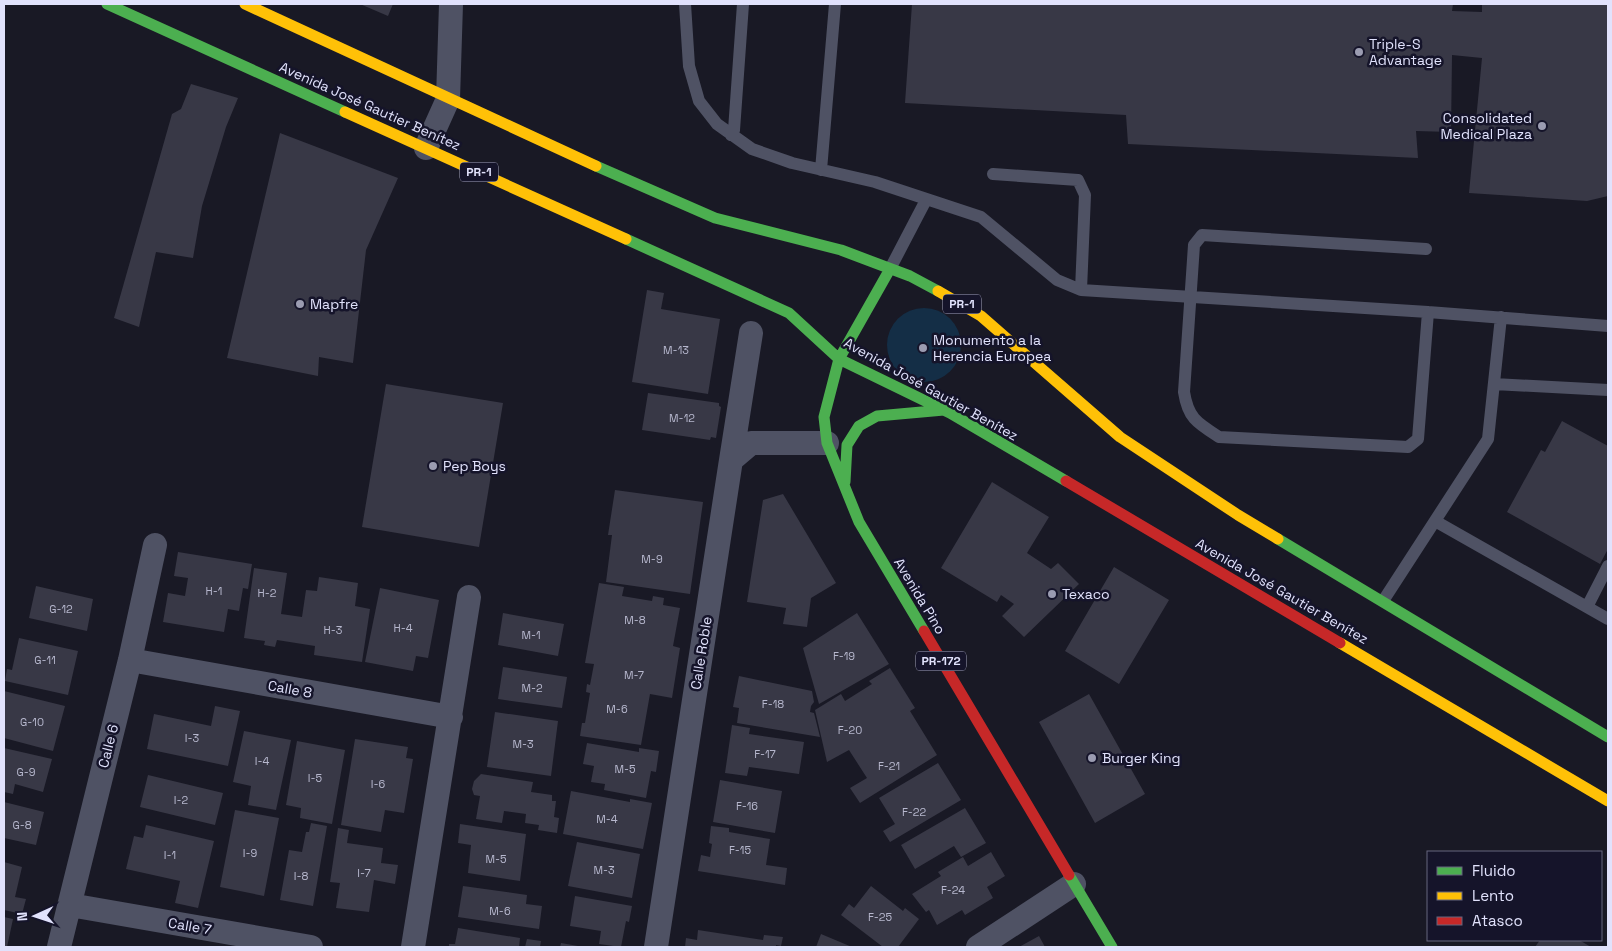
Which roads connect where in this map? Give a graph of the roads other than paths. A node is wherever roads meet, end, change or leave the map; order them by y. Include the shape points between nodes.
1 (107, 4) edge
2 (245, 4) edge
3 (451, 4) edge
4 (685, 4) edge
5 (743, 4) edge
6 (835, 4) edge
7 (448, 99) junction
8 (731, 134) junction
9 (426, 148) junction
10 (821, 170) junction
11 (993, 174) dead end
12 (926, 200) junction
13 (1426, 249) dead end
14 (890, 269) junction
15 (1081, 290) junction
16 (1190, 297) junction
17 (1428, 312) junction
18 (1501, 317) junction
19 (1608, 326) edge
20 (751, 333) dead end
21 (839, 359) junction
22 (1494, 384) junction
23 (1608, 390) edge
24 (944, 410) junction
25 (827, 443) junction
26 (731, 460) junction
27 (845, 488) junction
28 (1436, 521) junction
29 (156, 545) dead end
30 (1608, 566) edge
31 (469, 597) dead end
32 (1383, 601) junction
33 (1587, 607) junction
34 (1608, 619) edge
35 (130, 660) junction
36 (451, 717) junction
37 (1606, 734) edge
38 (1608, 801) edge
39 (1074, 884) junction
40 (70, 905) junction
41 (59, 947) edge
42 (311, 947) edge
43 (413, 947) edge
44 (656, 947) edge
45 (978, 947) edge
46 (1112, 947) edge

1 - 9 main road, Avenida José Gautier Benítez / PR-1
2 - 7 main road, PR-1
3 - 7 street
4 - 8 lane via 690,66 699,101 717,124
5 - 8 lane via 734,130
6 - 10 lane
7 - 9 street
7 - 14 main road, PR-1 via 715,218 841,250
8 - 10 lane via 752,149
9 - 21 main road, Avenida José Gautier Benítez / PR-1 via 789,313
10 - 12 lane via 875,182
11 - 15 lane via 1078,180 1085,195
12 - 14 lane
12 - 15 lane via 981,217 1057,280
13 - 16 lane via 1202,235 1194,244
14 - 21 main road, Avenida Pino / PR-172
14 - 32 main road, PR-1 via 932,287 981,316 1120,436 1238,515
15 - 16 lane
16 - 17 lane
16 - 17 lane via 1184,392 1187,408 1199,424 1219,437 1408,448 1418,439
17 - 18 lane
18 - 19 lane
18 - 22 lane
20 - 26 street, Calle Roble
21 - 24 main road, Avenida José Gautier Benítez / PR-1
21 - 25 main road, Avenida Pino / PR-172 via 824,417
22 - 23 lane
22 - 28 lane via 1488,439
24 - 27 main road via 877,416 859,426 847,444
24 - 38 main road, Avenida José Gautier Benítez / PR-1
25 - 26 street via 751,443
25 - 27 main road, Avenida Pino / PR-172
26 - 44 street, Calle Roble
27 - 39 main road, Avenida Pino / PR-172 via 859,522
28 - 32 lane
28 - 33 lane
29 - 35 street, Calle 6
30 - 33 lane
31 - 36 street
32 - 37 main road, PR-1
33 - 34 lane
35 - 36 street, Calle 8
35 - 40 street, Calle 6
36 - 43 street
39 - 45 street
39 - 46 main road, Avenida Pino / PR-172
40 - 41 street, Calle 6
40 - 42 street, Calle 7

